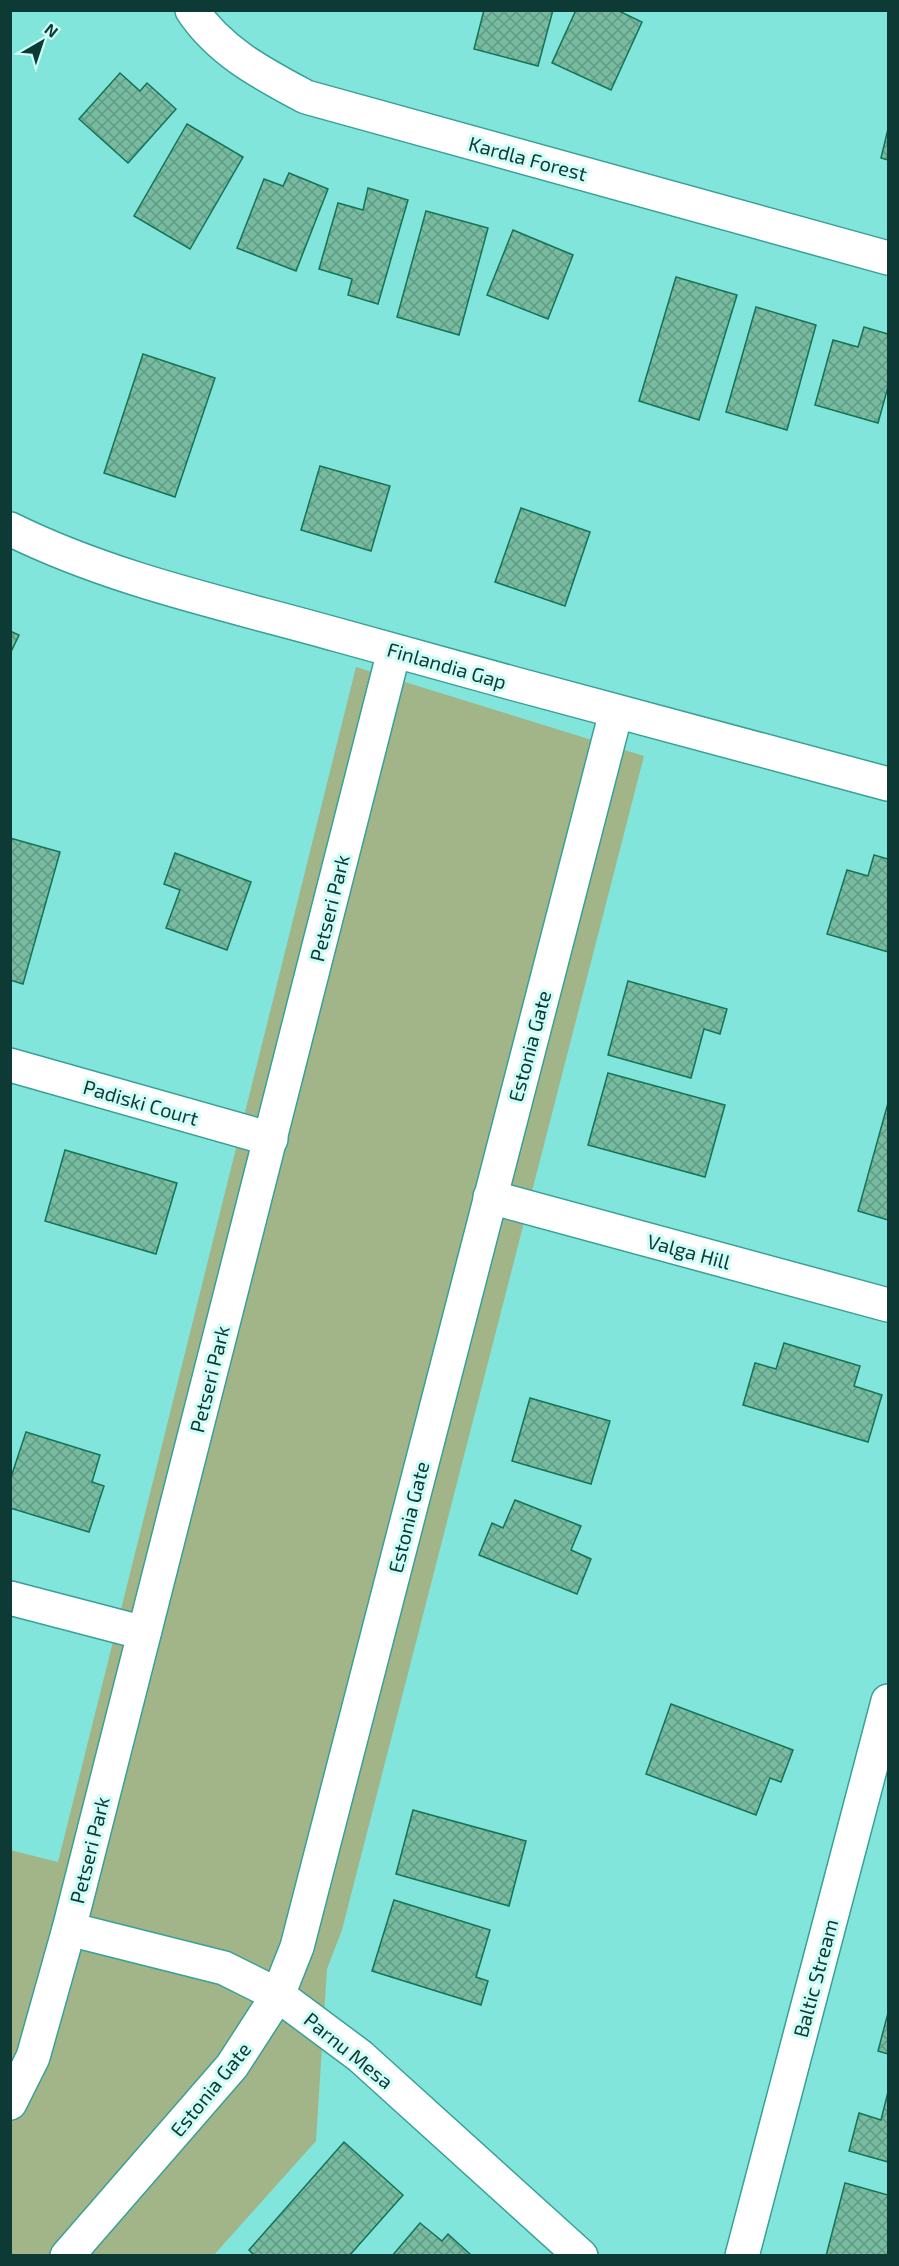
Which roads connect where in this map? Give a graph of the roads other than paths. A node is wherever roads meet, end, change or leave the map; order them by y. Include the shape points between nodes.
1 (192, 10) edge
2 (888, 258) edge
3 (10, 529) edge
4 (394, 651) junction
5 (616, 712) junction
6 (888, 784) edge
7 (10, 1065) edge
8 (271, 1139) junction
9 (490, 1197) junction
10 (888, 1305) edge
11 (10, 1598) edge
12 (144, 1634) junction
13 (888, 1701) edge
14 (69, 1929) junction
15 (278, 1995) junction
16 (10, 2103) edge
17 (68, 2256) edge
18 (581, 2256) edge
19 (742, 2256) edge

1 - 2 street, Kardla Forest via 205,30 257,71 306,97
3 - 4 street, Finlandia Gap via 115,573
4 - 5 street, Finlandia Gap
4 - 8 street, Petseri Park
5 - 6 street, Finlandia Gap
5 - 9 street, Estonia Gate
7 - 8 street, Padiski Court
8 - 12 street, Petseri Park
9 - 10 street, Valga Hill
9 - 15 street, Estonia Gate via 297,1947
11 - 12 street
12 - 14 street, Petseri Park
13 - 19 street, Baltic Stream
14 - 15 street, Parnu Mesa via 224,1968
14 - 16 street, Petseri Park via 33,2057
15 - 17 street, Estonia Gate via 232,2066
15 - 18 street, Parnu Mesa via 360,2056

